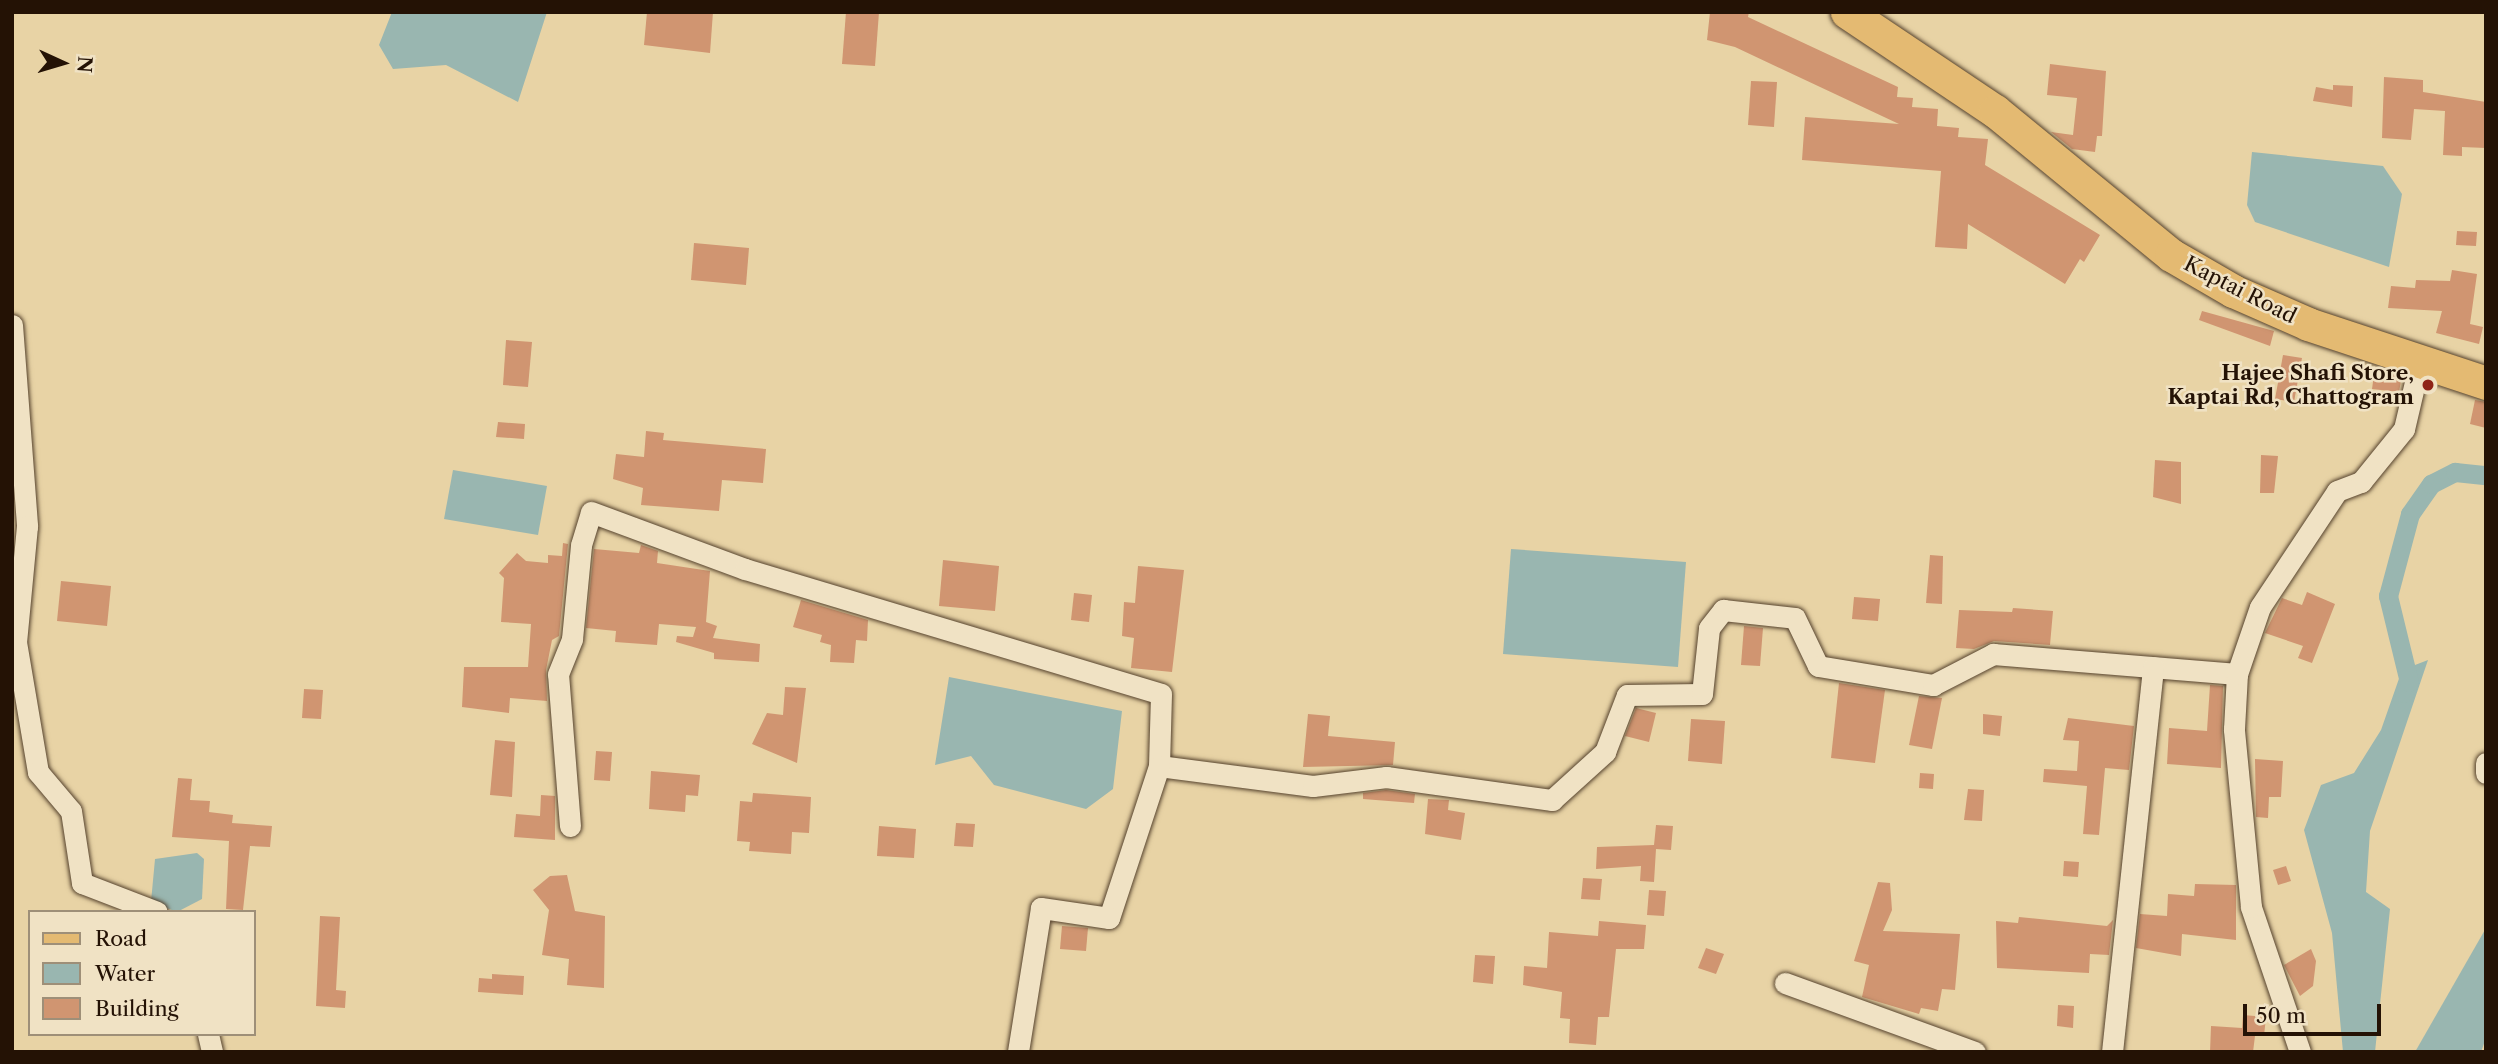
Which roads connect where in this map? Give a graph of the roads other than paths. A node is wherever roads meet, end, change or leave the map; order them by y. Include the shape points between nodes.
1 (1847, 12) edge
2 (12, 325) edge
3 (2420, 361) junction
4 (2486, 383) edge
5 (2153, 667) junction
6 (2237, 674) junction
7 (2486, 763) edge
8 (1159, 766) junction
9 (2486, 773) edge
10 (570, 826) dead end
11 (153, 910) edge
12 (1785, 984) dead end
13 (1018, 1052) edge
14 (1975, 1052) edge
15 (2112, 1052) edge
16 (2300, 1052) edge

1 - 3 main road, Kaptai Road via 1994,111 2171,255 2308,324
2 - 11 street via 27,526 16,642 37,772 71,811 82,883
3 - 4 main road, Kaptai Road
3 - 6 street via 2404,429 2361,482 2337,491 2260,607
5 - 6 street
5 - 8 street via 1993,654 1933,685 1818,666 1795,618 1723,610 1709,628 1702,694 1628,695 1605,751 1552,800 1386,777 1313,786
5 - 15 street
6 - 16 street via 2234,729 2251,907
7 - 9 street
8 - 10 street via 1161,694 745,569 592,512 581,545 572,639 558,674
8 - 13 street via 1109,918 1041,908
12 - 14 street

